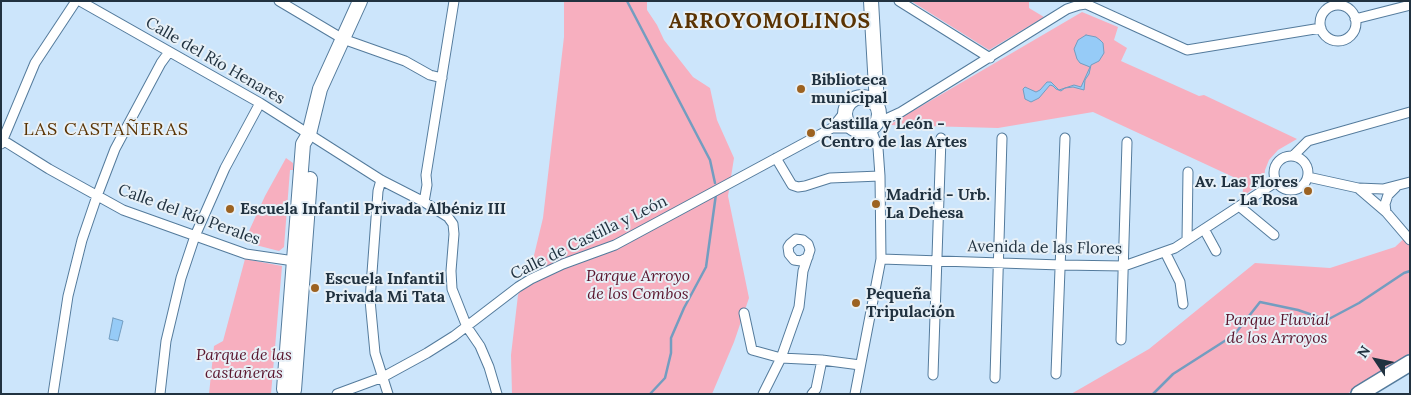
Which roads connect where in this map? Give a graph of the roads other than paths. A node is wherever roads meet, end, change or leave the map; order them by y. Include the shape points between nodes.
1 (76, 1) edge
2 (80, 1) edge
3 (279, 1) edge
4 (360, 1) edge
5 (454, 1) edge
6 (871, 1) edge
7 (899, 1) edge
8 (1086, 3) edge
9 (1410, 5) edge
10 (1355, 19) junction
11 (1321, 28) junction
12 (343, 40) junction
13 (169, 52) junction
14 (990, 58) junction
15 (875, 72) junction
16 (442, 78) junction
17 (861, 97) junction
18 (260, 103) junction
19 (877, 107) junction
20 (844, 112) junction
21 (901, 112) junction
22 (1410, 112) edge
23 (874, 126) junction
24 (832, 128) junction
25 (851, 128) junction
26 (309, 134) junction
27 (941, 138) dead end
28 (1002, 138) dead end
29 (1064, 138) dead end
30 (2, 141) edge
31 (1127, 142) dead end
32 (1293, 156) junction
33 (776, 158) junction
34 (1188, 172) dead end
35 (880, 176) junction
36 (1308, 177) junction
37 (381, 180) junction
38 (1276, 182) junction
39 (1410, 182) edge
40 (1398, 185) junction
41 (1358, 188) junction
42 (97, 196) junction
43 (424, 202) junction
44 (1238, 206) junction
45 (1386, 212) junction
46 (1204, 229) junction
47 (1274, 235) dead end
48 (195, 236) junction
49 (1187, 240) junction
50 (1410, 240) edge
51 (1216, 250) dead end
52 (1165, 252) junction
53 (808, 257) junction
54 (791, 258) junction
55 (881, 259) junction
56 (937, 260) junction
57 (294, 261) junction
58 (998, 263) junction
59 (1061, 265) junction
60 (1124, 266) junction
61 (802, 280) junction
62 (1182, 304) dead end
63 (744, 314) dead end
64 (467, 327) junction
65 (1121, 340) dead end
66 (781, 358) junction
67 (822, 360) junction
68 (1410, 363) edge
69 (860, 365) junction
70 (1056, 374) dead end
71 (933, 375) dead end
72 (383, 376) junction
73 (995, 378) dead end
74 (288, 392) edge
75 (53, 394) edge
76 (160, 394) edge
77 (337, 394) edge
78 (388, 394) edge
79 (497, 394) edge
80 (764, 394) edge
81 (812, 394) edge
82 (855, 394) edge
83 (1359, 394) edge

1 - 30 street via 36,62
2 - 13 street, Calle del Río Henares
3 - 12 street
4 - 12 street
5 - 16 street
6 - 15 street
7 - 14 street
8 - 11 street via 1187,50
8 - 14 street via 1067,9
9 - 10 street
10 - 11 street via 1353,33 1343,40 1328,38
10 - 11 street via 1346,7 1334,5 1322,14
12 - 16 street via 405,61
12 - 26 street via 320,89
13 - 18 street, Calle del Río Henares
13 - 42 street via 115,149
14 - 21 street
15 - 17 street via 868,90
15 - 19 street
16 - 43 street
17 - 19 street
17 - 20 street via 850,102
18 - 26 street, Calle del Río Henares
18 - 48 street via 225,168
19 - 21 street
19 - 23 street via 879,118
20 - 24 street, Calle de Castilla y León
20 - 25 street
21 - 23 street
22 - 32 street via 1308,141
23 - 25 street via 858,132
23 - 35 street
24 - 25 street, Calle de Castilla y León
24 - 33 street, Calle de Castilla y León
26 - 37 street, Calle del Río Henares
26 - 57 street via 303,144
26 - 74 street via 312,147
27 - 56 street
28 - 58 street
29 - 59 street
30 - 42 street, Calle del Río Perales
31 - 60 street
32 - 36 street via 1307,166
32 - 38 street via 1281,159 1275,167
33 - 35 street via 792,185 805,186 830,178
33 - 64 street, Calle de Castilla y León via 616,245 531,279
34 - 49 street
35 - 55 street
36 - 38 street via 1295,190 1283,188
36 - 41 street
37 - 43 street, Calle del Río Henares
37 - 72 street via 370,300 375,353
38 - 44 street, Avenida de las Flores
39 - 40 street
40 - 41 street via 1383,189
40 - 45 street via 1388,194
41 - 45 street
42 - 48 street, Calle del Río Perales via 123,210
42 - 75 street via 68,296
43 - 64 street, Calle del Río Henares via 448,217 452,224 452,290
44 - 46 street, Avenida de las Flores
44 - 47 street
45 - 50 street
46 - 49 street, Avenida de las Flores
46 - 51 street
48 - 57 street, Calle del Río Perales via 246,254
48 - 76 street via 166,341
49 - 52 street, Avenida de las Flores
52 - 60 street, Avenida de las Flores
52 - 62 street via 1180,282
53 - 54 street via 801,261
53 - 54 street via 808,244 800,239 788,247
53 - 61 street
54 - 61 street
55 - 56 street, Avenida de las Flores
55 - 69 street
56 - 58 street, Avenida de las Flores
56 - 71 street
57 - 74 street
58 - 59 street, Avenida de las Flores
58 - 73 street
59 - 60 street, Avenida de las Flores
59 - 70 street
60 - 65 street
61 - 66 street via 799,307
63 - 66 street via 752,350
64 - 72 street, Calle de Castilla y León
64 - 79 street via 480,346
66 - 67 street
66 - 80 street
67 - 69 street
67 - 81 street
68 - 83 main road
69 - 82 street
72 - 77 street, Calle de Castilla y León
72 - 78 street

